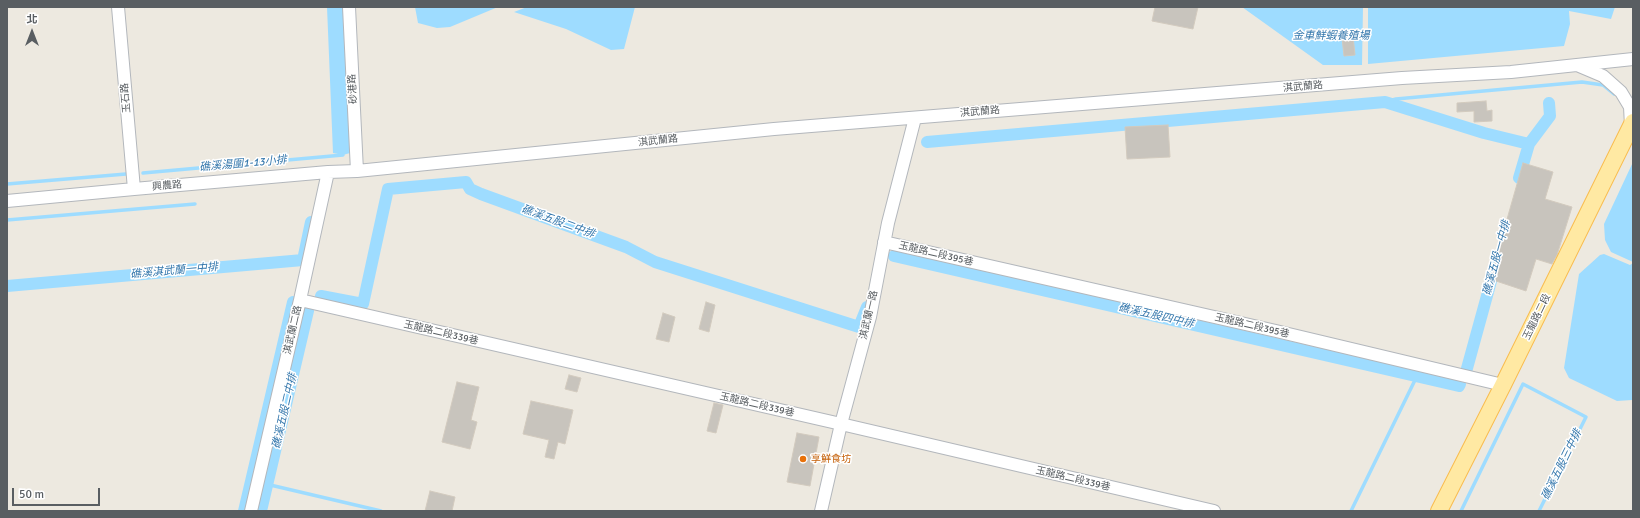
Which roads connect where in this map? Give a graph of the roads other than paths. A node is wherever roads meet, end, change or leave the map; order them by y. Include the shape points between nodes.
1 (118, 7) edge
2 (349, 7) edge
3 (1633, 59) edge
4 (1576, 65) junction
5 (915, 118) junction
6 (1632, 124) edge
7 (357, 171) junction
8 (328, 172) junction
9 (134, 189) junction
10 (7, 201) edge
11 (884, 242) junction
12 (300, 300) junction
13 (1503, 385) junction
14 (841, 424) junction
15 (251, 511) edge
16 (821, 511) edge
17 (1214, 511) edge
18 (1439, 511) edge

1 - 9 street, 玉石路
2 - 7 street, 砂港路
3 - 4 street, 淇武蘭路
4 - 5 street, 淇武蘭路
4 - 6 street via 1603,76 1621,92 1630,107
5 - 7 street, 淇武蘭路 via 774,129
5 - 11 street, 淇武蘭一路
6 - 13 main road, 玉龍路二段
7 - 8 street, 淇武蘭路
8 - 9 street, 興農路
8 - 12 street, 淇武蘭二路
9 - 10 street, 興農路
11 - 13 street, 玉龍路二段395巷
11 - 14 street, 淇武蘭一路 via 870,317
12 - 14 street, 玉龍路二段339巷
12 - 15 street, 淇武蘭二路
13 - 18 main road, 玉龍路二段
14 - 16 street, 淇武蘭一路
14 - 17 street, 玉龍路二段339巷

